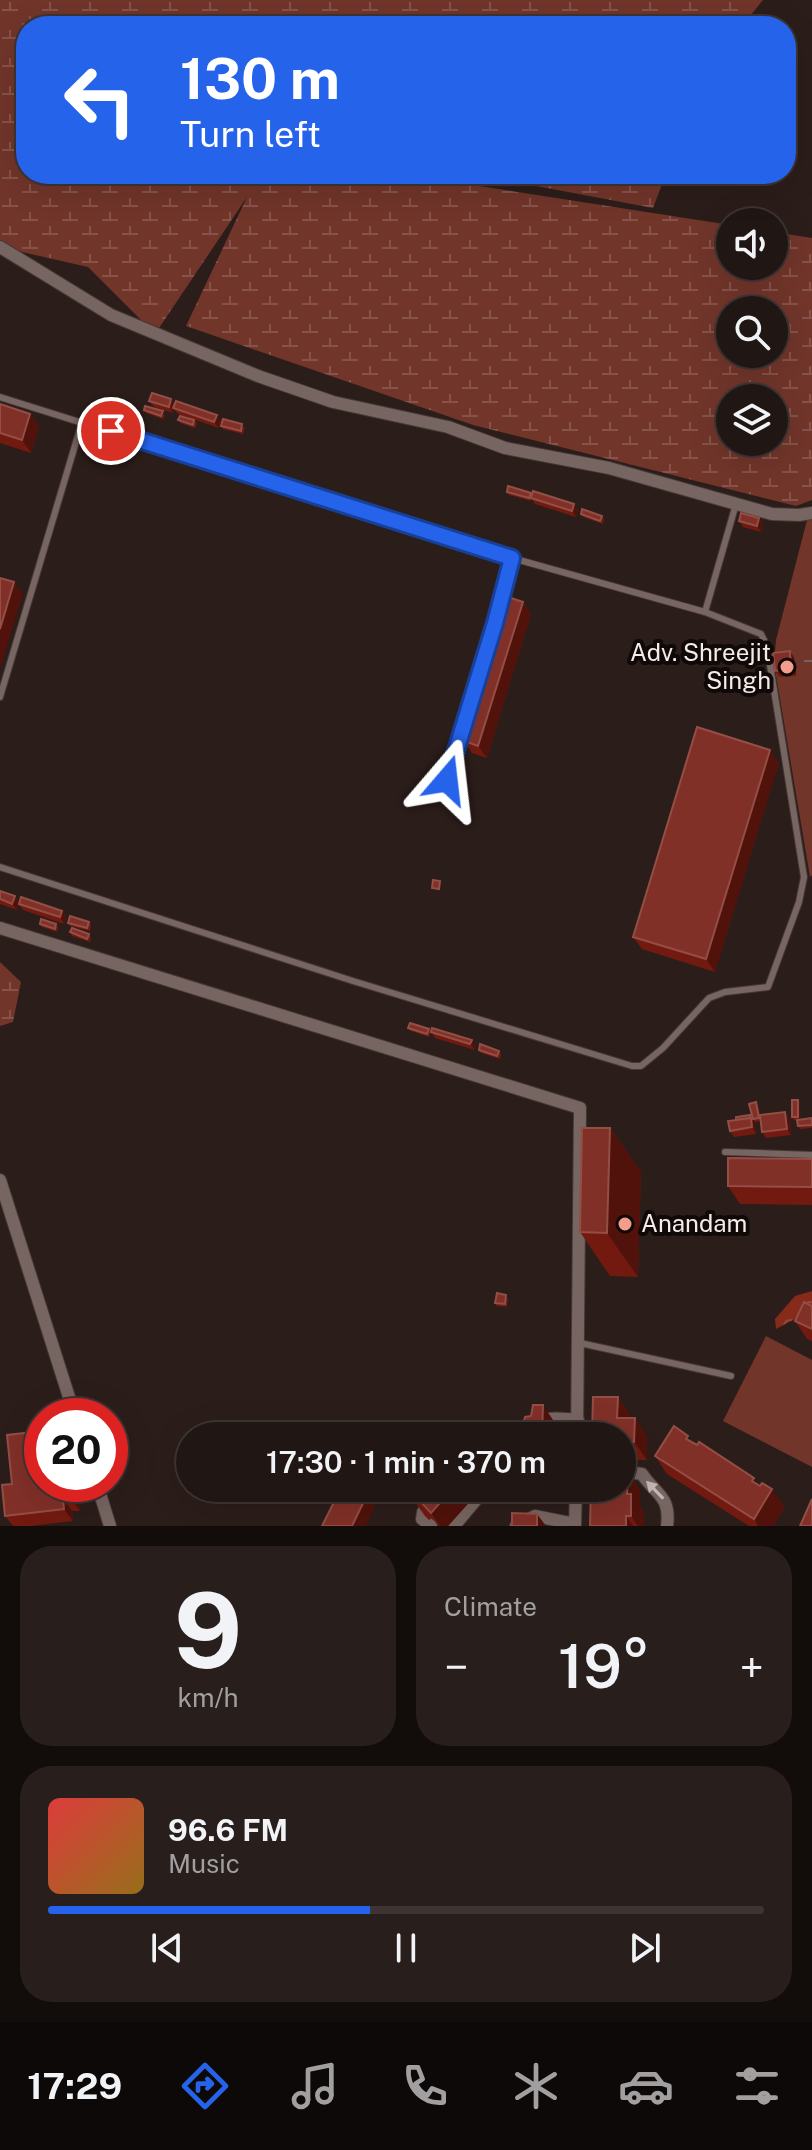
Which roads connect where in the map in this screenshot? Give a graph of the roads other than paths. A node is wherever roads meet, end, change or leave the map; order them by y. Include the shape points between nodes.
1 (0, 247) edge
2 (0, 397) edge
3 (82, 422) junction
4 (736, 504) junction
5 (812, 513) edge
6 (512, 558) junction
7 (705, 612) junction
8 (0, 697) edge
9 (447, 780) dead end
10 (0, 867) edge
11 (0, 928) edge
12 (725, 1152) dead end
13 (812, 1155) edge
14 (0, 1180) edge
15 (580, 1343) junction
16 (731, 1376) dead end
17 (69, 1398) edge
18 (578, 1420) joint
19 (539, 1422) edge
20 (636, 1473) edge
21 (103, 1502) edge
22 (432, 1502) edge
23 (474, 1502) edge
24 (576, 1502) edge
25 (575, 1525) edge
26 (110, 1526) edge
27 (431, 1526) edge
28 (454, 1526) edge
29 (516, 1526) edge
30 (667, 1526) edge

1 - 4 street via 111,315 258,376 333,402
2 - 3 lane
3 - 6 lane
3 - 8 lane
4 - 5 street via 772,514
4 - 7 lane
6 - 7 lane
6 - 9 lane
7 - 10 lane via 752,629 767,646 803,889 768,987 709,998 641,1066 353,981
11 - 15 street via 580,1108
12 - 13 lane
14 - 17 street
15 - 16 lane
15 - 18 street
18 - 19 street
30 -> 20 street via 663,1494
21 - 26 street
22 - 27 street via 422,1519
23 - 28 street
24 - 25 street
25 - 29 street via 535,1516

